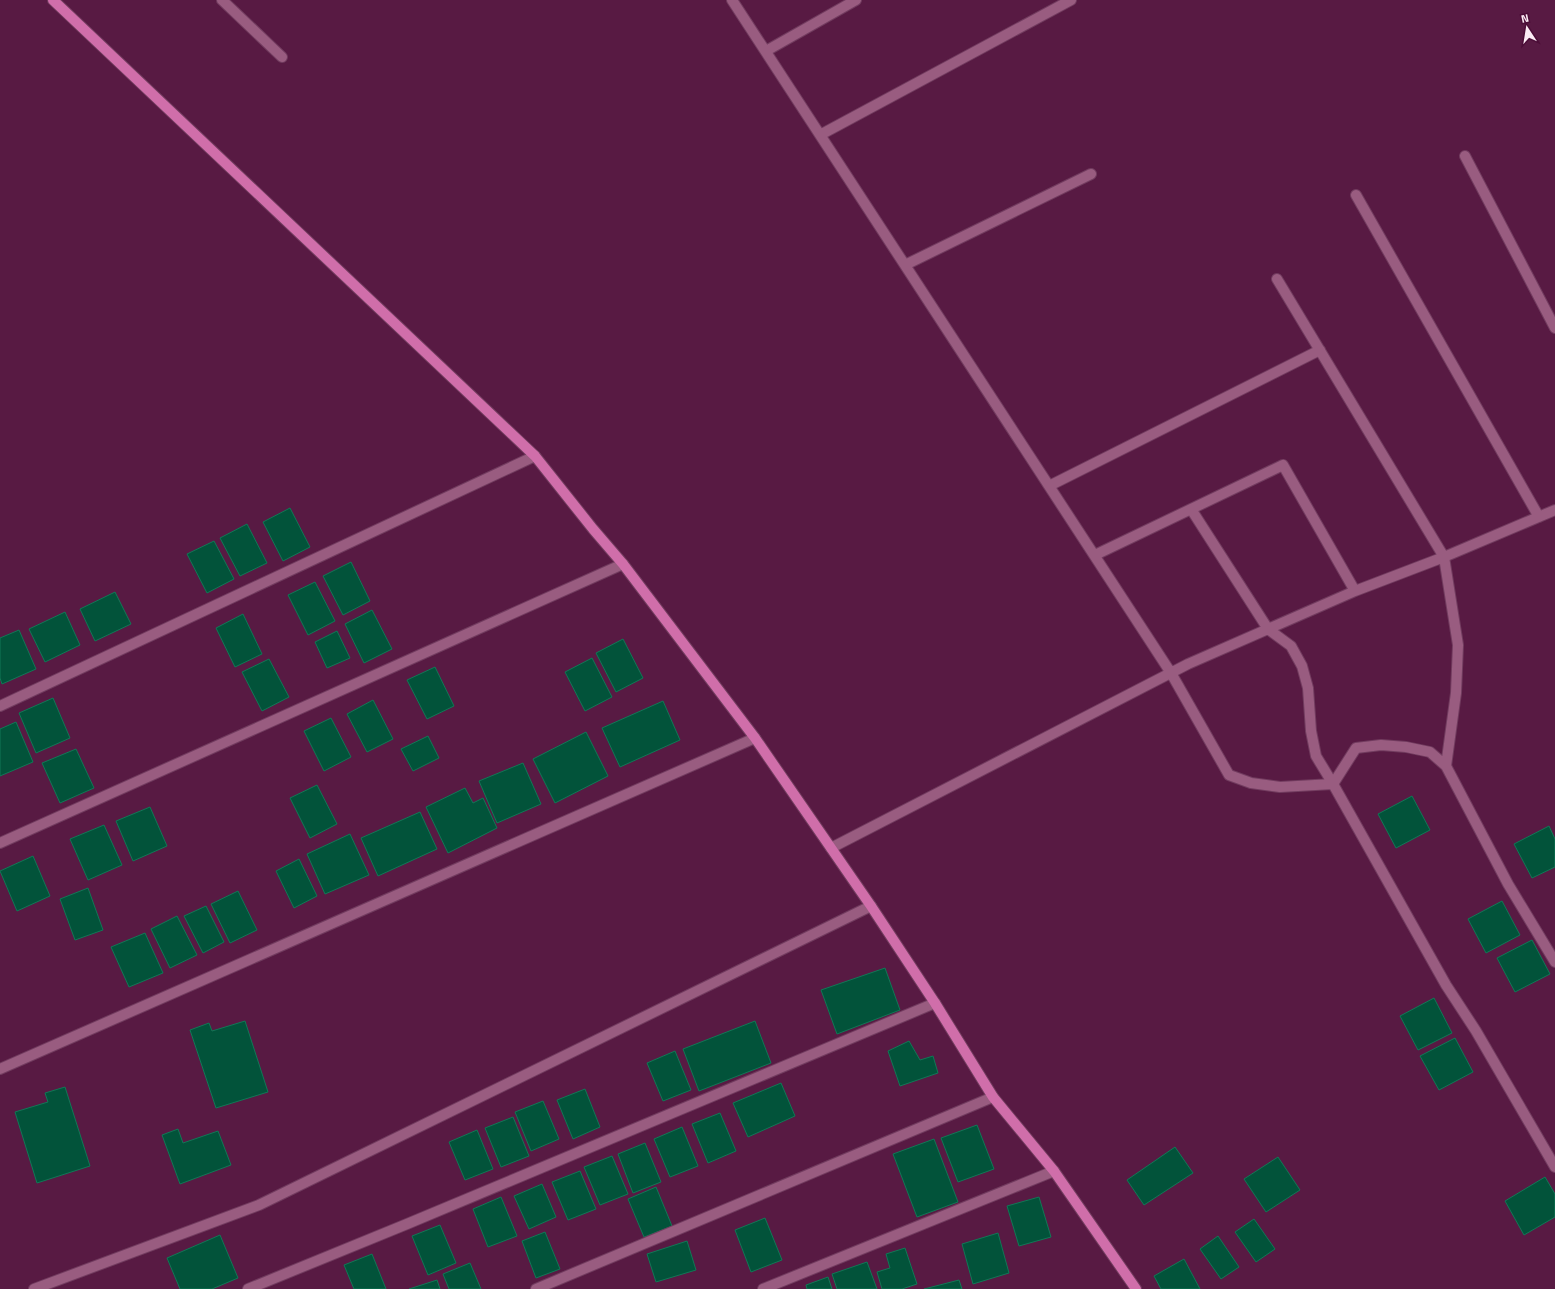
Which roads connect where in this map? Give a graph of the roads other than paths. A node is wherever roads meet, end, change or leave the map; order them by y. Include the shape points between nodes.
1 (222, 0) edge
2 (732, 0) edge
3 (856, 0) edge
4 (1072, 0) edge
5 (57, 1) edge
6 (766, 51) junction
7 (282, 57) dead end
8 (820, 135) junction
9 (1465, 156) dead end
10 (1091, 174) dead end
11 (1356, 195) dead end
12 (905, 265) junction
13 (1278, 279) dead end
14 (1555, 328) edge
15 (1320, 350) junction
16 (535, 456) junction
17 (1049, 486) junction
18 (1191, 509) junction
19 (1555, 510) edge
20 (1539, 517) junction
21 (1095, 556) junction
22 (1444, 557) junction
23 (623, 564) junction
24 (1355, 591) junction
25 (1268, 629) junction
26 (1171, 673) junction
27 (0, 706) edge
28 (755, 738) junction
29 (1446, 766) junction
30 (1333, 784) junction
31 (0, 843) edge
32 (832, 848) junction
33 (871, 906) junction
34 (1555, 962) edge
35 (935, 1003) junction
36 (0, 1068) edge
37 (993, 1097) junction
38 (1555, 1167) edge
39 (1054, 1171) junction
40 (34, 1289) edge
41 (248, 1289) edge
42 (536, 1289) edge
43 (763, 1289) edge
44 (1136, 1289) edge

1 - 7 street
2 - 6 street
3 - 6 street
4 - 8 street
5 - 16 street
6 - 8 street
8 - 12 street
9 - 14 street
10 - 12 street
11 - 20 street
12 - 17 street
13 - 15 street
15 - 17 street
15 - 22 street
16 - 23 street
16 - 27 street
17 - 21 street
18 - 21 street
18 - 24 street via 1284,465
18 - 25 street
19 - 20 street
20 - 22 street
21 - 26 street
22 - 24 street
22 - 29 street via 1458,645 1456,693
23 - 28 street
23 - 31 street
24 - 25 street
25 - 26 street
25 - 30 street via 1291,646 1302,666 1308,688 1311,731 1316,756
26 - 30 street via 1229,775 1251,783 1280,788
26 - 32 street
28 - 32 street
28 - 36 street
29 - 30 street via 1430,752 1406,747 1381,745 1356,748
29 - 34 street via 1508,884
30 - 38 street via 1446,985 1476,1031
32 - 33 street
33 - 35 street
33 - 40 street via 259,1205
35 - 37 street
35 - 41 street
37 - 39 street
37 - 42 street
39 - 43 street
39 - 44 street

